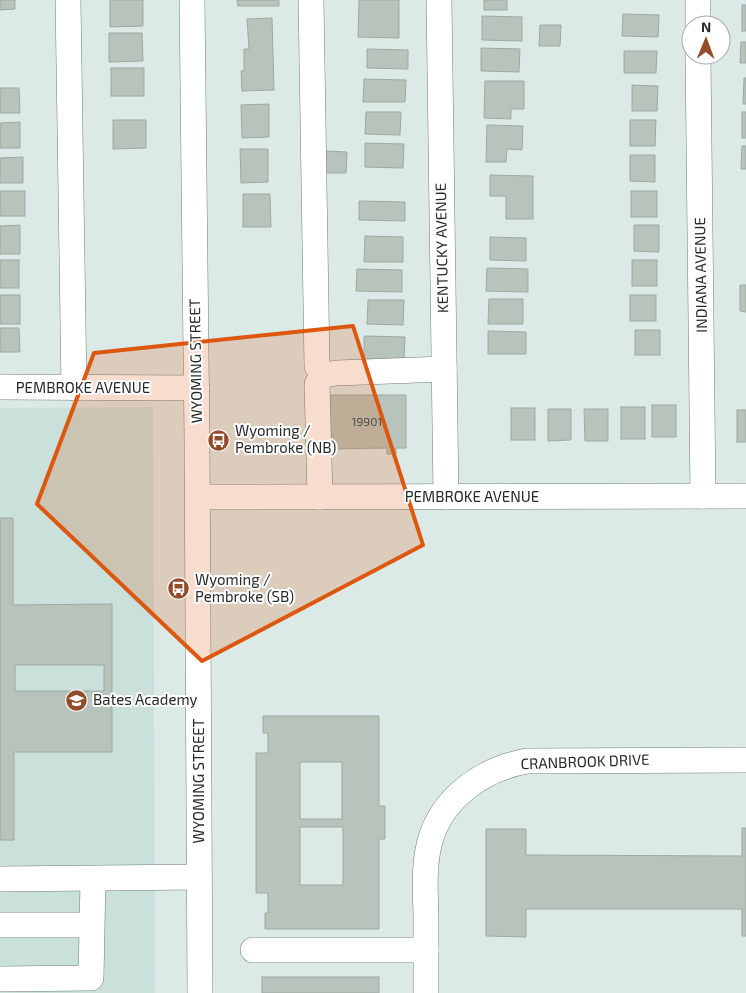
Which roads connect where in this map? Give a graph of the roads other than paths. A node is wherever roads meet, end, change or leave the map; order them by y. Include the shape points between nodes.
1 (68, 0) edge
2 (192, 0) edge
3 (312, 0) edge
4 (439, 0) edge
5 (698, 0) edge
6 (698, 15) edge
7 (698, 65) edge
8 (317, 366) dead end
9 (444, 369) junction
10 (0, 387) edge
11 (74, 388) junction
12 (197, 388) junction
13 (702, 496) junction
14 (746, 496) edge
15 (198, 497) junction
16 (320, 497) junction
17 (446, 497) junction
18 (746, 760) edge
19 (200, 877) junction
20 (0, 879) edge
21 (93, 879) junction
22 (92, 924) junction
23 (0, 925) edge
24 (253, 950) dead end
25 (426, 950) junction
26 (0, 979) edge
27 (200, 993) edge
28 (426, 993) edge

1 - 11 street
2 - 12 street, WYOMING STREET
3 - 8 street
4 - 9 street, KENTUCKY AVENUE
5 - 6 street
7 - 13 street, INDIANA AVENUE
9 - 16 street via 323,375 317,384
9 - 17 street, KENTUCKY AVENUE
10 - 11 street, PEMBROKE AVENUE
11 - 12 street, PEMBROKE AVENUE
12 - 15 street, WYOMING STREET
13 - 14 street, PEMBROKE AVENUE
13 - 17 street, PEMBROKE AVENUE
15 - 16 street, PEMBROKE AVENUE
15 - 19 street, WYOMING STREET
16 - 17 street, PEMBROKE AVENUE
18 - 25 street, CRANBROOK DRIVE via 527,761 502,767 478,778 442,814 432,835 427,858
19 - 21 street
19 - 27 street, WYOMING STREET
20 - 21 street
21 - 22 street
22 - 23 street
22 - 26 street via 90,978
24 - 25 street
25 - 28 street, CRANBROOK DRIVE

